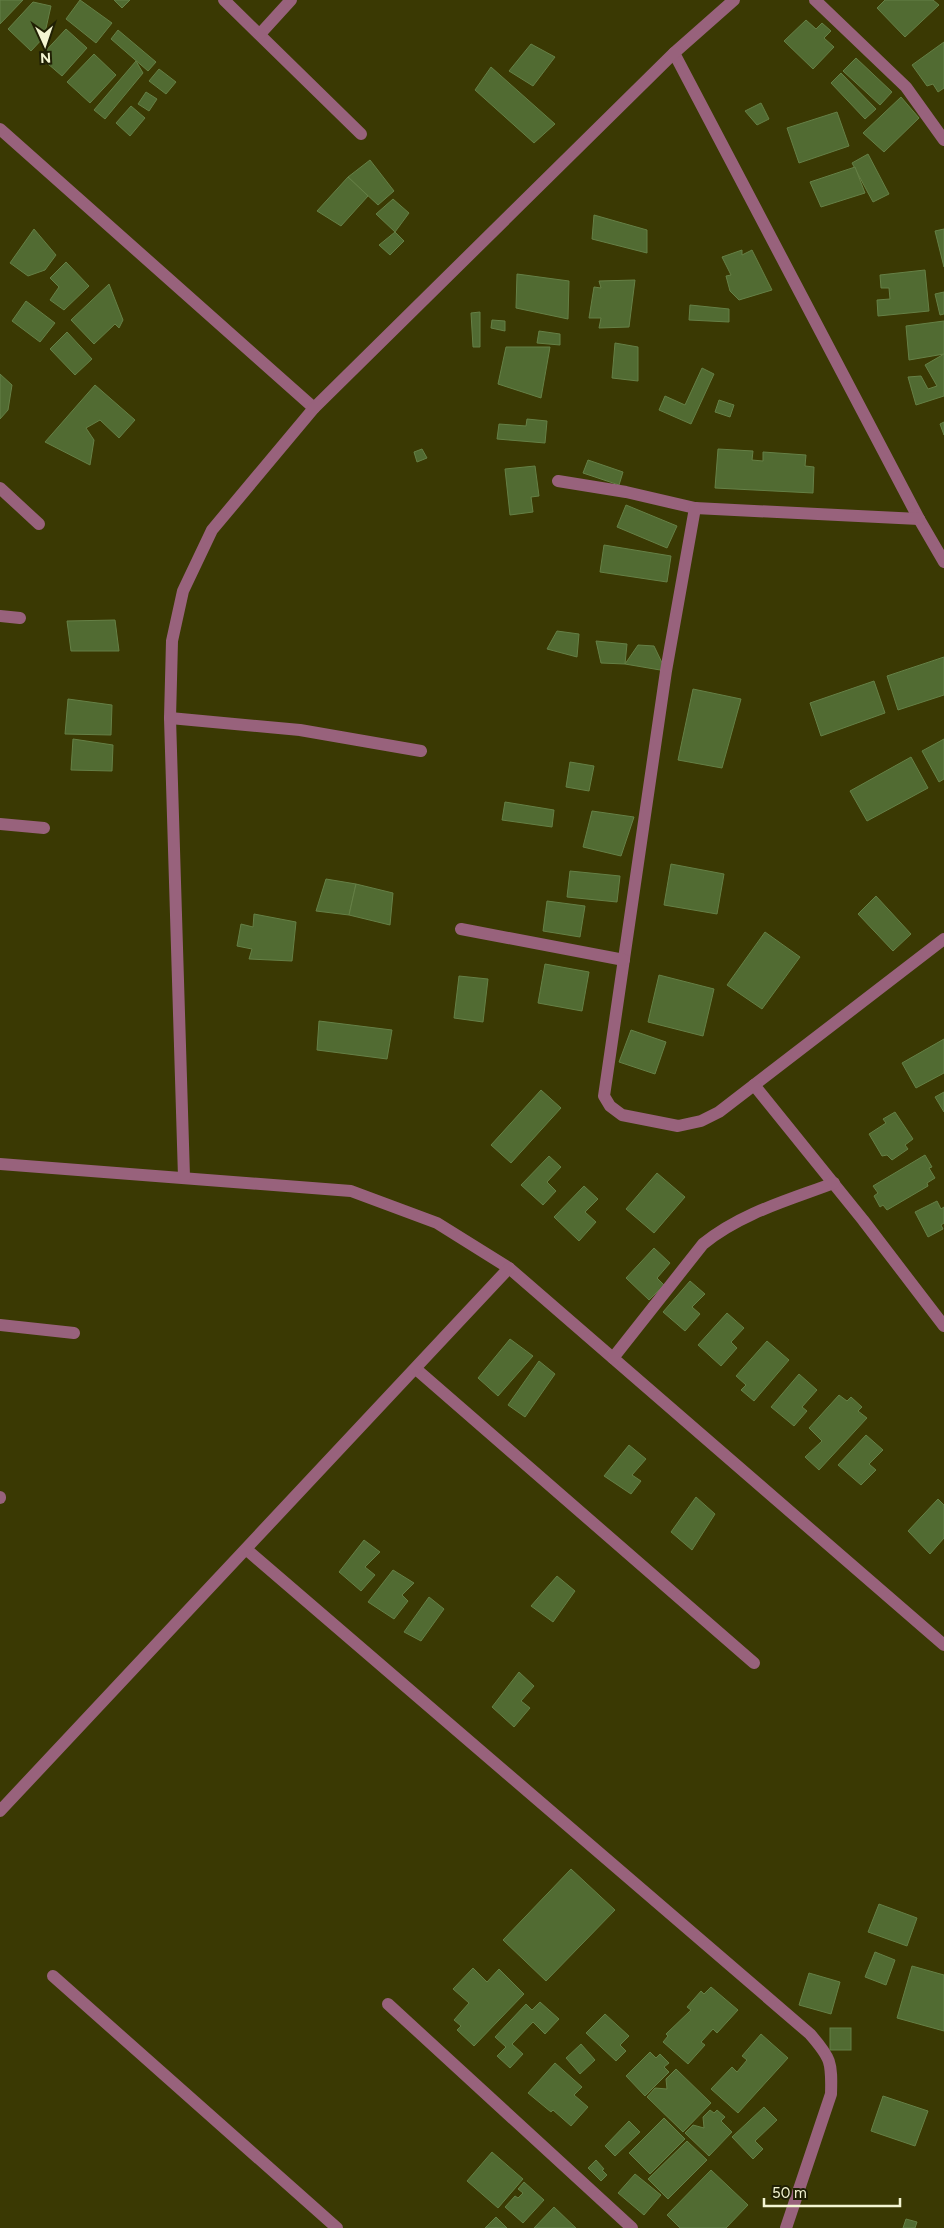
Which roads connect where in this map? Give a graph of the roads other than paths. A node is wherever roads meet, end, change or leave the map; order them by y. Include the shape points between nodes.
1 (224, 0) edge
2 (291, 0) edge
3 (734, 0) edge
4 (814, 0) edge
5 (260, 34) junction
6 (674, 53) junction
7 (0, 129) edge
8 (361, 134) dead end
9 (944, 140) edge
10 (314, 408) junction
11 (558, 481) dead end
12 (0, 488) edge
13 (695, 508) junction
14 (920, 519) junction
15 (39, 524) dead end
16 (944, 562) edge
17 (0, 616) edge
18 (20, 618) dead end
19 (170, 718) junction
20 (421, 751) dead end
21 (0, 824) edge
22 (44, 828) dead end
23 (461, 929) dead end
24 (942, 944) edge
25 (624, 960) junction
26 (754, 1085) junction
27 (0, 1164) edge
28 (184, 1177) junction
29 (834, 1183) junction
30 (509, 1268) junction
31 (0, 1325) edge
32 (944, 1326) edge
33 (74, 1333) dead end
34 (613, 1358) junction
35 (416, 1369) junction
36 (247, 1550) junction
37 (944, 1645) edge
38 (754, 1662) dead end
39 (0, 1811) edge
40 (53, 1976) dead end
41 (388, 2004) dead end
42 (337, 2228) edge
43 (632, 2228) edge
44 (786, 2228) edge

1 - 5 street
2 - 5 street
3 - 6 street
4 - 9 street via 906,87
5 - 8 street
6 - 10 street
6 - 14 street
7 - 10 street
10 - 19 street via 212,530 183,591 172,641
11 - 13 street
12 - 15 street
13 - 14 street
13 - 25 street via 666,671
14 - 16 street
17 - 18 street
19 - 20 street via 300,730
19 - 28 street
21 - 22 street
23 - 25 street
24 - 26 street
25 - 26 street via 604,1096 610,1106 622,1115 678,1126 719,1112
26 - 29 street
27 - 28 street
28 - 30 street via 351,1191 437,1223
29 - 32 street
29 - 34 street via 740,1219 720,1230 703,1244
30 - 34 street
30 - 35 street
31 - 33 street
34 - 37 street
35 - 36 street
35 - 38 street
36 - 39 street
36 - 44 street via 810,2034 827,2054 832,2071 830,2094
40 - 42 street
41 - 43 street

